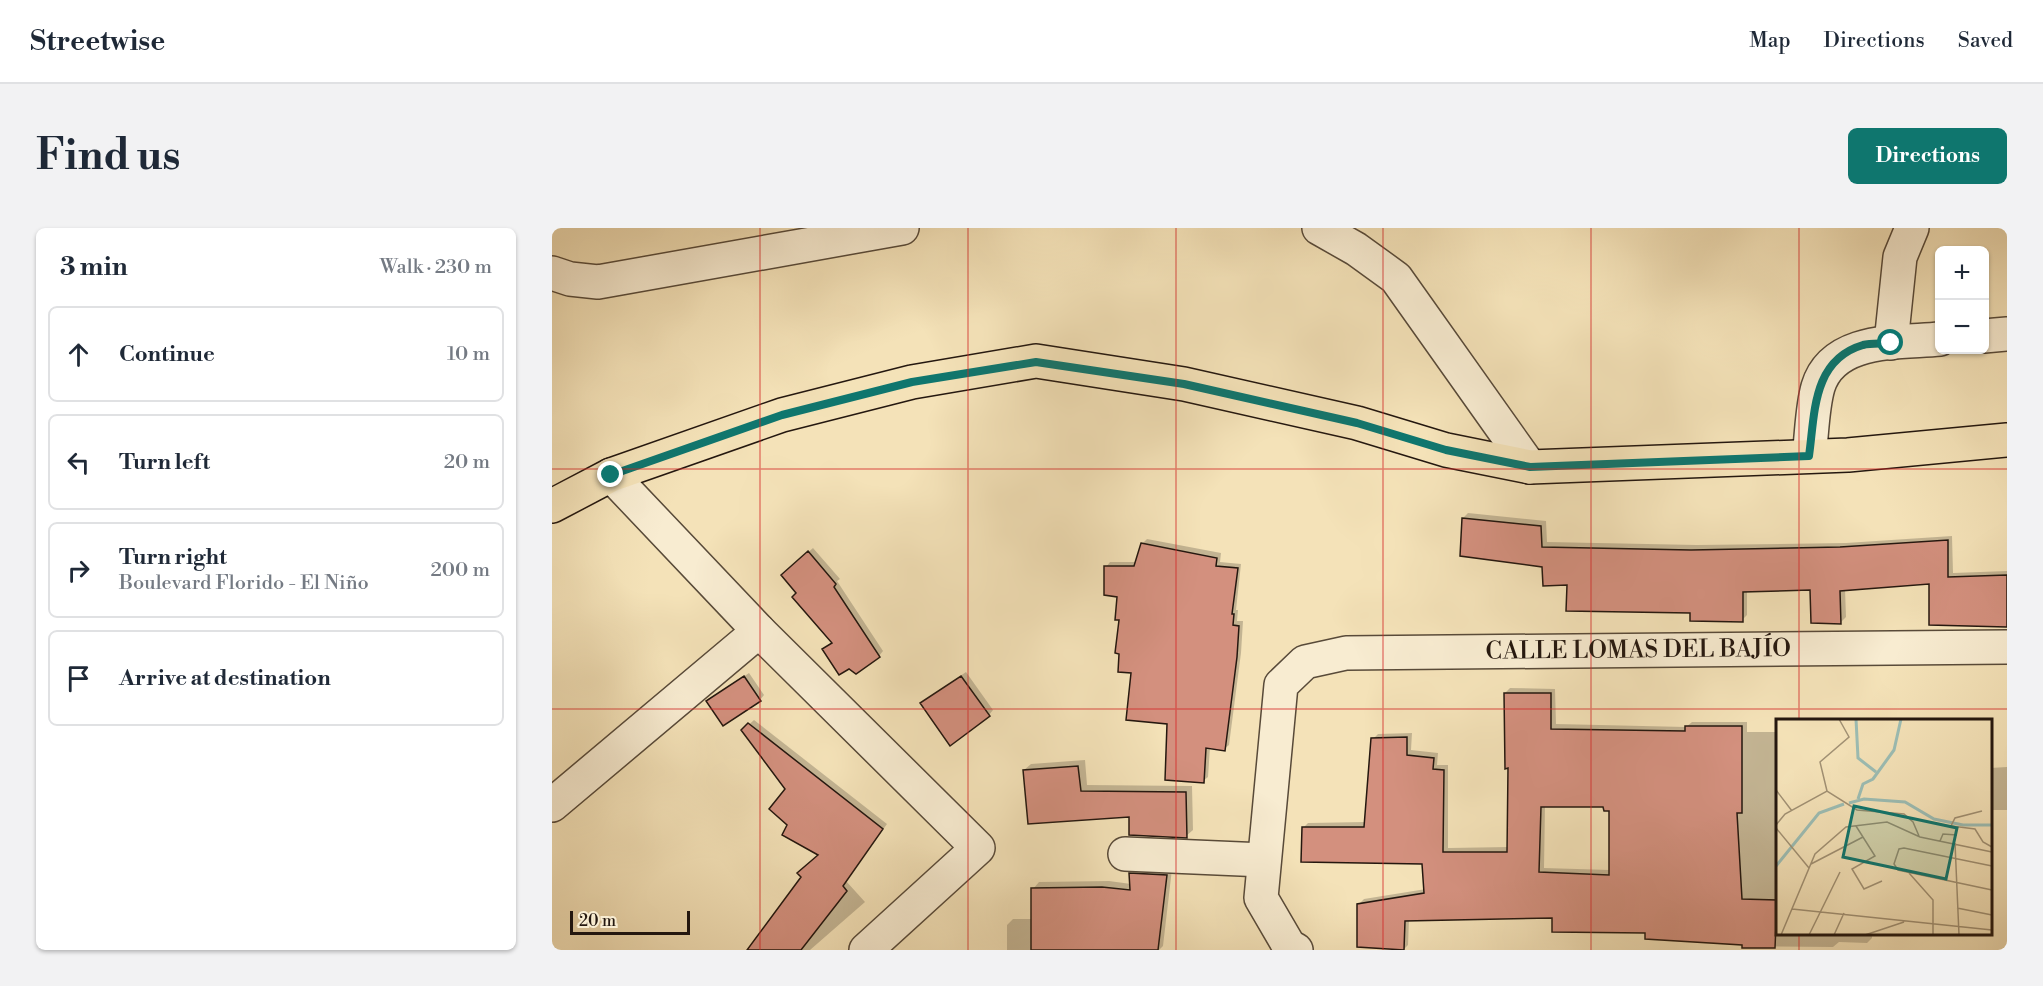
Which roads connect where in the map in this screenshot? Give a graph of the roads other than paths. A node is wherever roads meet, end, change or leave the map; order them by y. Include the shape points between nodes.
1 (902, 228) edge
2 (1319, 228) edge
3 (1912, 228) edge
4 (552, 273) edge
5 (2007, 334) edge
6 (1989, 336) edge
7 (1935, 339) edge
8 (1891, 343) junction
9 (2007, 440) edge
10 (1809, 456) junction
11 (1530, 467) junction
12 (611, 475) junction
13 (552, 506) edge
14 (759, 631) junction
15 (2007, 647) edge
16 (552, 805) edge
17 (1125, 854) dead end
18 (1264, 860) junction
19 (866, 950) edge
20 (1296, 950) edge

1 - 4 street via 598,282
2 - 11 street via 1396,278
3 - 8 street via 1900,257
5 - 6 street
7 - 8 street
8 - 10 street via 1863,345 1837,358 1819,385
9 - 10 main road
10 - 11 main road
11 - 12 main road via 1446,450 1357,423 1184,384 1036,362 912,382 782,415
12 - 13 main road
12 - 14 street
14 - 16 street
14 - 19 street via 978,848
15 - 18 street, CALLE LOMAS DEL BAJÍO via 1346,653 1305,662 1281,685
17 - 18 street
18 - 20 street via 1261,898 1289,946

